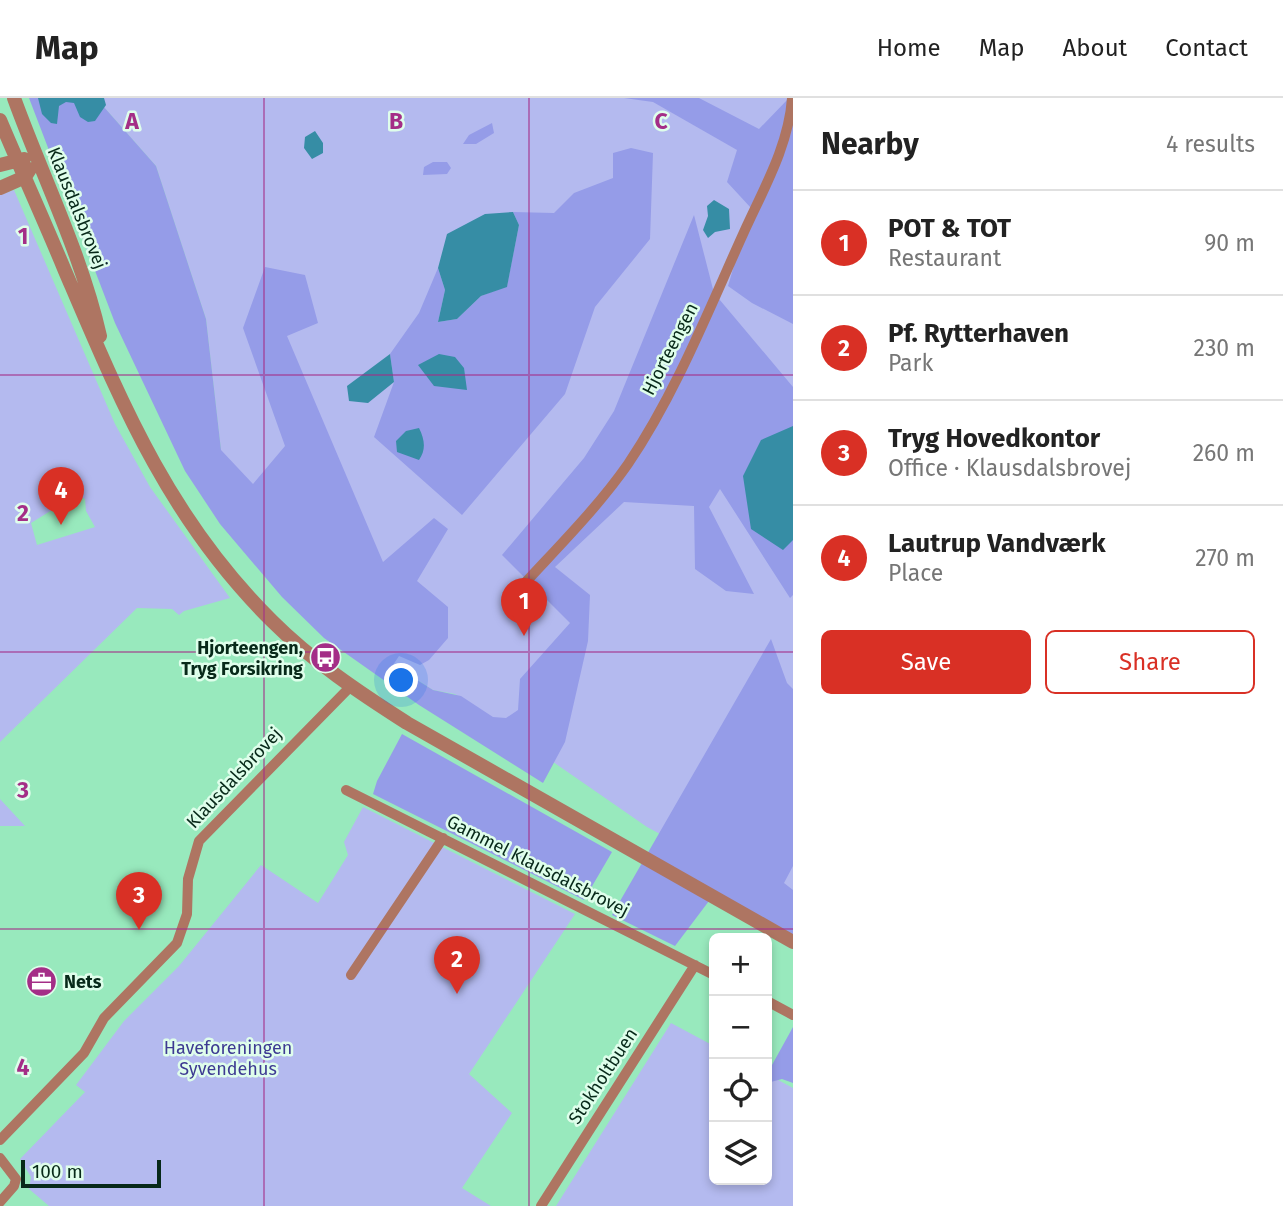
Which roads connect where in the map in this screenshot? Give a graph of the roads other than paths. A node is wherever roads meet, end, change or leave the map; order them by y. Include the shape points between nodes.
1 (14, 98) edge
2 (792, 98) edge
3 (0, 120) edge
4 (16, 159) junction
5 (36, 159) junction
6 (0, 165) edge
7 (25, 177) junction
8 (0, 188) edge
9 (109, 375) junction
10 (524, 584) dead end
11 (351, 686) junction
12 (346, 789) dead end
13 (443, 838) junction
14 (793, 942) edge
15 (695, 965) junction
16 (709, 972) edge
17 (351, 975) dead end
18 (772, 1004) edge
19 (793, 1015) edge
20 (0, 1140) edge
21 (0, 1158) edge
22 (0, 1202) edge
23 (541, 1206) edge

1 - 5 street, Klausdalsbrovej
2 - 10 street, Hjorteengen via 786,135 769,175 713,303 651,425 628,464
3 - 4 street, Klausdalsbrovej
4 - 5 street
4 - 6 street
4 - 7 street, Klausdalsbrovej
5 - 7 street
5 - 9 street, Klausdalsbrovej via 89,286
7 - 8 street
7 - 9 street, Klausdalsbrovej
9 - 11 street, Klausdalsbrovej via 158,473 206,546 273,623
11 - 14 street, Klausdalsbrovej via 506,782
11 - 20 street, Klausdalsbrovej via 199,841 188,879 187,915 177,943 104,1018 84,1053
12 - 13 street, Gammel Klausdalsbrovej
13 - 15 street, Gammel Klausdalsbrovej
13 - 17 street
15 - 16 street, Gammel Klausdalsbrovej
15 - 23 street, Stokholtbuen
18 - 19 street
21 - 22 street via 16,1179

